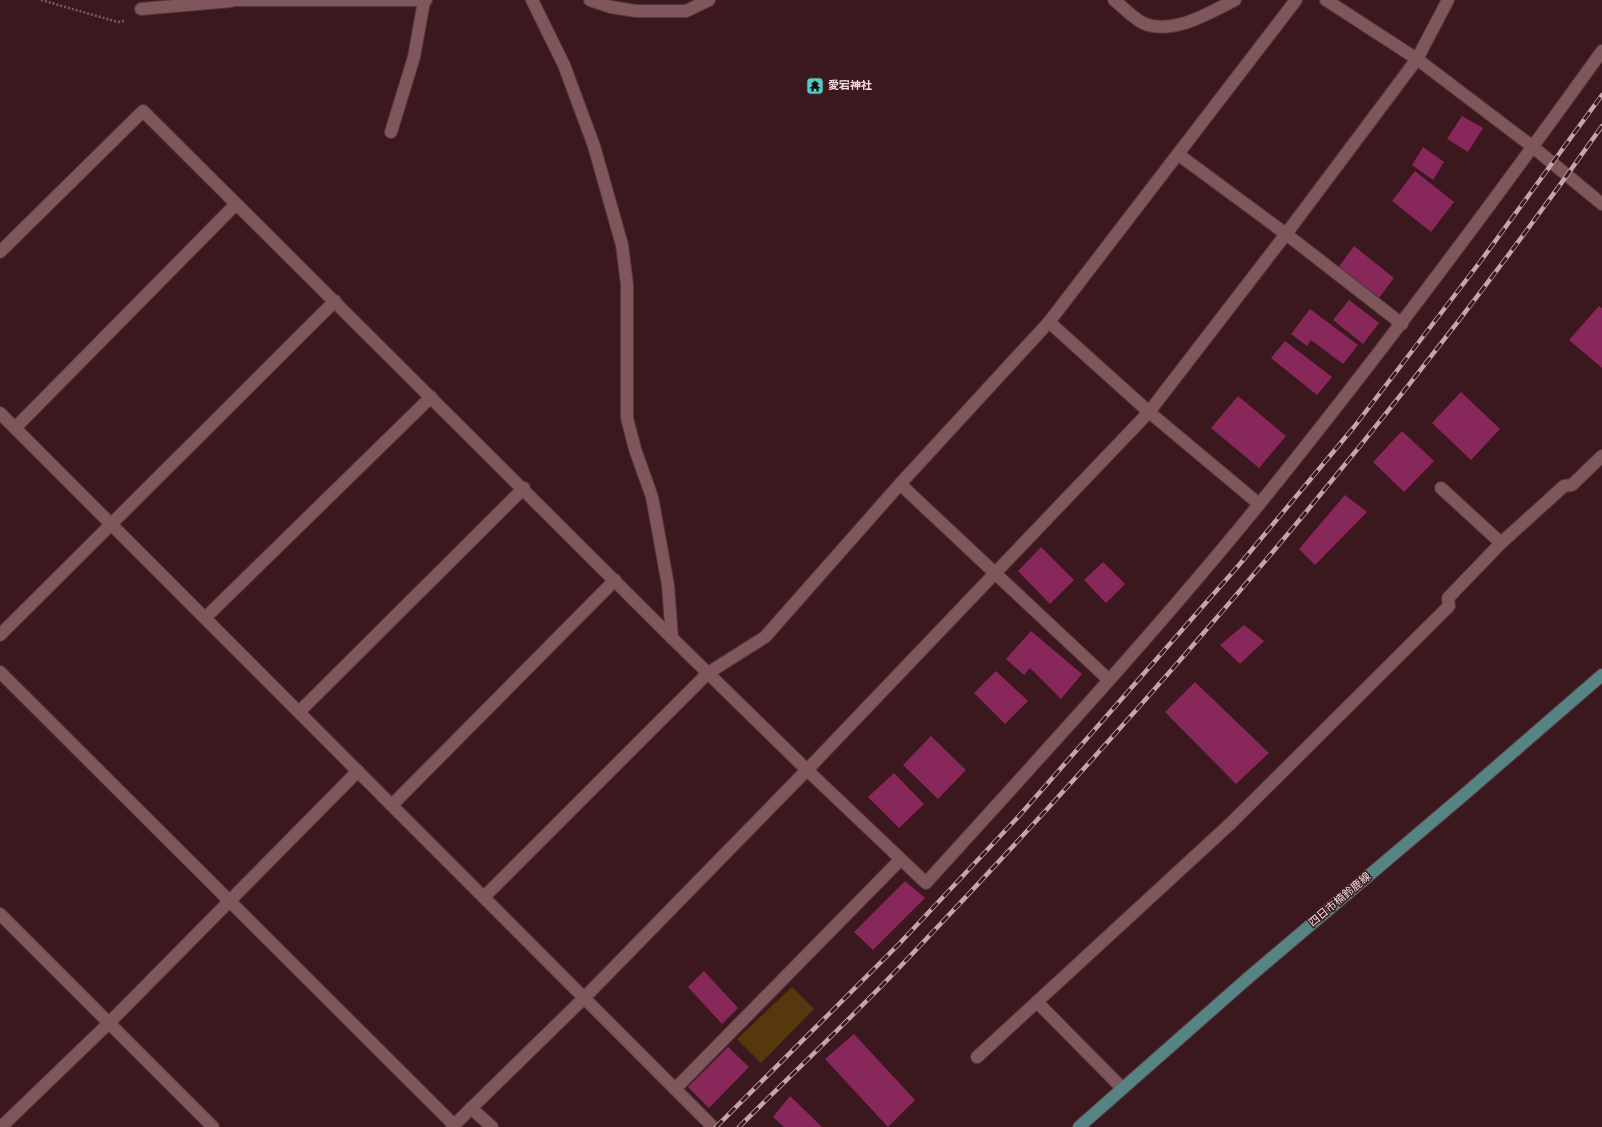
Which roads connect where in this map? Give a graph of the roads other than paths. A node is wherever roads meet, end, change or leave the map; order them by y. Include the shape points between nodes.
1 (425, 0) edge
2 (532, 0) edge
3 (590, 0) edge
4 (709, 0) edge
5 (1114, 0) edge
6 (1235, 0) edge
7 (1296, 0) edge
8 (1326, 0) edge
9 (1448, 0) edge
10 (231, 1) edge
11 (141, 9) road end
12 (1602, 51) edge
13 (1417, 59) junction
14 (391, 132) dead end
15 (1533, 147) junction
16 (1179, 155) junction
17 (236, 204) junction
18 (1602, 204) edge
19 (1286, 234) junction
20 (0, 252) edge
21 (335, 301) junction
22 (1049, 322) junction
23 (1402, 324) junction
24 (431, 397) junction
25 (1149, 412) junction
26 (0, 413) edge
27 (15, 428) junction
28 (1602, 456) edge
29 (900, 484) junction
30 (524, 488) junction
31 (1441, 488) dead end
32 (1260, 504) junction
33 (110, 525) junction
34 (1501, 543) junction
35 (996, 574) junction
36 (615, 580) junction
37 (205, 618) junction
38 (0, 634) edge
39 (672, 638) junction
40 (0, 672) edge
41 (708, 673) junction
42 (1602, 675) edge
43 (1109, 680) junction
44 (299, 712) junction
45 (807, 770) junction
46 (358, 771) junction
47 (392, 805) junction
48 (900, 860) junction
49 (484, 897) junction
50 (230, 902) junction
51 (0, 914) edge
52 (585, 996) junction
53 (1037, 1002) junction
54 (109, 1023) junction
55 (977, 1057) dead end
56 (1122, 1088) junction
57 (675, 1089) junction
58 (471, 1108) junction
59 (453, 1126) edge
60 (0, 1127) edge
61 (213, 1127) edge
62 (492, 1127) edge
63 (713, 1127) edge
64 (1079, 1127) edge

1 - 10 street
1 - 14 street via 414,58
2 - 39 street via 564,65 592,139 622,245 627,284 627,418 652,497 668,585
3 - 4 street via 636,12 686,11
5 - 6 street via 1142,22 1160,28 1194,20
7 - 16 street
8 - 13 street
9 - 13 street
10 - 11 street
12 - 15 street
13 - 15 street
13 - 19 street
15 - 18 street
15 - 23 street
16 - 19 street
16 - 22 street
17 - 20 street via 143,111
17 - 21 street
17 - 27 street
19 - 23 street
19 - 25 street
21 - 24 street
21 - 33 street
22 - 25 street
22 - 29 street
23 - 32 street
24 - 30 street
24 - 37 street
25 - 32 street
25 - 35 street
26 - 27 street
27 - 33 street
28 - 34 street via 1572,485 1564,486
29 - 35 street
29 - 41 street via 765,637
30 - 36 street
30 - 44 street
31 - 34 street
32 - 43 street
33 - 37 street
33 - 38 street
34 - 53 street via 1448,598 1448,606 1230,824
35 - 43 street
35 - 45 street
36 - 39 street
36 - 47 street
37 - 44 street
39 - 41 street
40 - 50 street
41 - 45 street
41 - 49 street
42 - 56 main road, 四日市楠鈴鹿線
43 - 48 street via 926,883
44 - 46 street
45 - 48 street
45 - 52 street
46 - 47 street
46 - 50 street
47 - 49 street
48 - 57 street
49 - 52 street
50 - 54 street
50 - 59 street
51 - 54 street
52 - 57 street
52 - 58 street
53 - 55 street
53 - 56 street
54 - 60 street
54 - 61 street
56 - 64 main road, 四日市楠鈴鹿線
57 - 63 street
58 - 59 street
58 - 62 street

